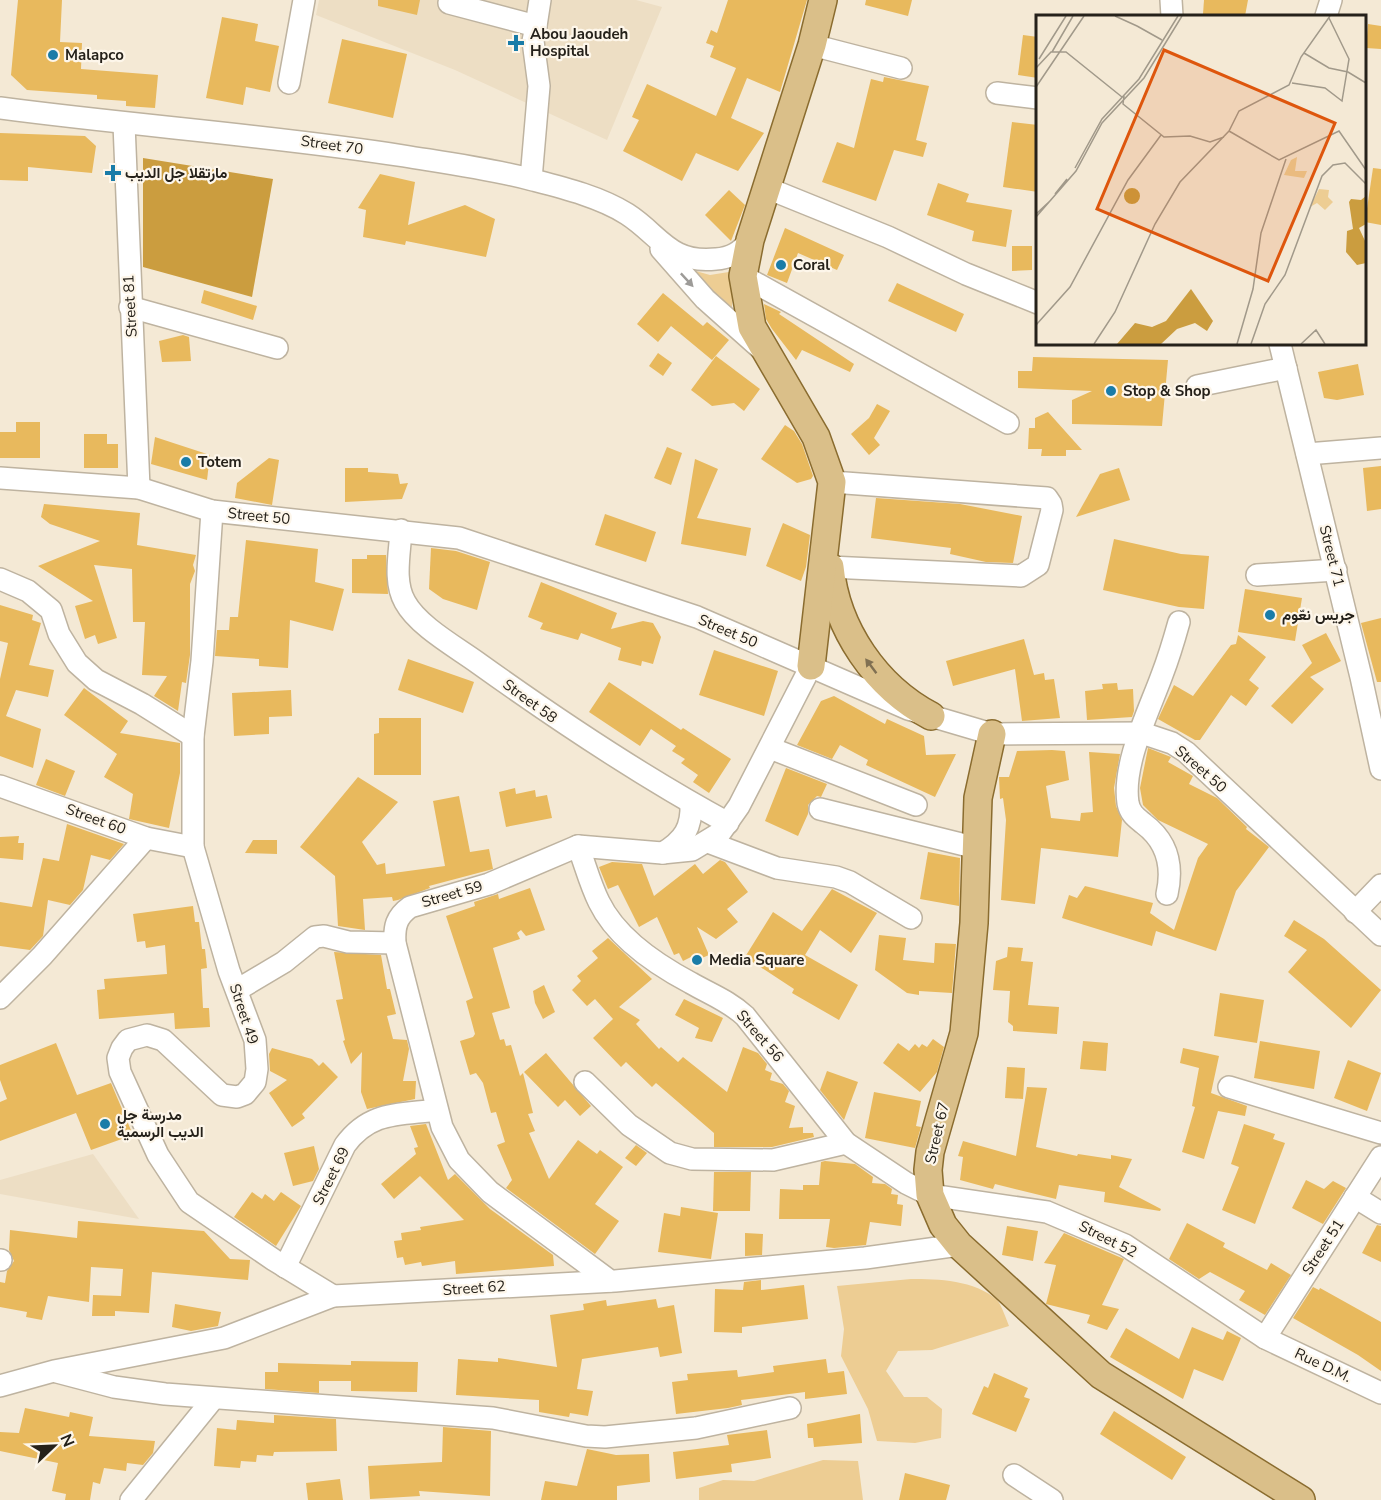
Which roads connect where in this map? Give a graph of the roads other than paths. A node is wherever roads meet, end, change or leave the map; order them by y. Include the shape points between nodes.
1 (304, 0) edge
2 (540, 0) edge
3 (823, 0) edge
4 (1171, 0) edge
5 (1331, 0) edge
6 (449, 3) dead end
7 (1172, 15) edge
8 (1326, 15) edge
9 (536, 27) junction
10 (812, 45) junction
11 (901, 68) dead end
12 (289, 83) dead end
13 (997, 93) dead end
14 (1036, 98) edge
15 (0, 108) edge
16 (124, 124) junction
17 (531, 179) junction
18 (767, 188) junction
19 (650, 235) junction
20 (750, 240) junction
21 (743, 276) junction
22 (1036, 302) edge
23 (130, 307) junction
24 (1280, 345) edge
25 (277, 348) dead end
26 (766, 354) junction
27 (1286, 368) junction
28 (1197, 386) dead end
29 (1008, 423) dead end
30 (1381, 448) edge
31 (1307, 454) junction
32 (0, 478) edge
33 (832, 482) junction
34 (139, 488) junction
35 (212, 511) junction
36 (829, 526) junction
37 (401, 530) junction
38 (830, 567) junction
39 (1336, 570) junction
40 (1257, 574) dead end
41 (0, 579) edge
42 (1179, 622) dead end
43 (811, 666) junction
44 (931, 716) junction
45 (1139, 733) junction
46 (992, 734) junction
47 (193, 736) junction
48 (770, 748) junction
49 (1381, 770) edge
50 (0, 786) edge
51 (691, 803) junction
52 (916, 805) dead end
53 (820, 809) dead end
54 (728, 823) junction
55 (146, 838) junction
56 (708, 842) junction
57 (578, 846) junction
58 (193, 847) junction
59 (976, 848) junction
60 (662, 853) junction
61 (1381, 885) edge
62 (1167, 894) dead end
63 (1355, 912) junction
64 (911, 918) dead end
65 (1381, 935) edge
66 (395, 943) junction
67 (237, 990) junction
68 (0, 998) edge
69 (585, 1082) dead end
70 (1228, 1087) dead end
71 (437, 1110) junction
72 (1381, 1134) edge
73 (846, 1143) junction
74 (1381, 1157) edge
75 (930, 1195) junction
76 (1355, 1197) junction
77 (1381, 1213) edge
78 (959, 1245) junction
79 (285, 1267) junction
80 (610, 1281) junction
81 (333, 1296) junction
82 (1265, 1338) junction
83 (54, 1371) junction
84 (0, 1386) edge
85 (1381, 1392) edge
86 (213, 1399) junction
87 (790, 1408) dead end
88 (1014, 1475) dead end
89 (131, 1500) edge
90 (1052, 1500) edge
91 (1301, 1500) edge

1 - 12 street
2 - 9 street
3 - 10 main road
4 - 7 street
5 - 8 street
6 - 9 street
9 - 17 street via 533,41 539,87
10 - 11 street
10 - 18 main road
13 - 14 street
15 - 16 street, Street 70
16 - 17 street, Street 70 via 313,142
16 - 23 street, Street 81
17 - 19 street, Street 70 via 617,209
18 - 20 main road
18 - 22 street
19 - 20 street via 679,255 699,260 729,257
19 -> 26 street via 688,282
20 - 21 main road
21 - 26 main road via 749,318
21 - 29 street
23 - 25 street
23 - 34 street, Street 81
24 - 27 street, Street 71
26 - 33 main road via 816,437
27 - 28 street
27 - 31 street, Street 71
30 - 31 street
31 - 39 street, Street 71
32 - 34 street, Street 50
33 - 36 main road
33 - 38 street via 1047,498 1052,510 1038,566 1021,576
34 - 35 street, Street 50
35 - 37 street, Street 50
35 - 47 street, Street 49
36 - 38 main road
36 - 43 main road
37 - 43 street, Street 50 via 486,546 697,617
37 - 51 street, Street 58 via 399,589 409,609 440,637 560,722
44 -> 38 main road via 894,691 865,658 838,605
39 - 40 street
39 - 49 street, Street 71
41 - 47 street via 28,591 51,610 59,634 77,663 96,680
42 - 45 street
43 - 44 street, Street 50
43 - 48 street, Street 59
44 - 46 street, Street 50
45 - 46 street, Street 50
45 - 62 street via 1128,806 1167,853 1171,866
45 - 63 street, Street 50 via 1172,743 1186,752
46 - 59 main road, Street 67 via 978,798
47 - 58 street, Street 49
48 - 52 street
48 - 54 street, Street 59
50 - 55 street, Street 60
51 - 54 street, Street 58
51 - 60 street via 686,834
53 - 59 street
54 - 56 street, Street 59
55 - 58 street, Street 60
55 - 68 street
56 - 60 street, Street 59 via 692,849
56 - 64 street via 777,868 850,882
57 - 60 street, Street 59
57 - 66 street, Street 59 via 489,884 410,907 394,926
57 - 73 street, Street 56 via 599,902 618,928 666,968 745,1016
58 - 67 street, Street 49
59 - 75 main road, Street 67 via 970,990 964,1033 930,1152
61 - 63 street
63 - 65 street, Street 50
66 - 67 street via 315,938
66 - 71 street, Street 59
67 - 79 street, Street 49 via 255,1040 255,1082 245,1094 222,1095 163,1040 147,1035 128,1040 122,1048 118,1058 120,1072 158,1155 189,1202
69 - 73 street via 629,1125 670,1154 692,1159 773,1160
70 - 72 street
71 - 79 street, Street 69 via 373,1119 357,1129
71 - 80 street, Street 59 via 449,1143 471,1175
73 - 75 street, Street 56
74 - 76 street, Street 51
75 - 78 main road, Street 67 via 943,1225
75 - 82 street, Street 52 via 1047,1212 1077,1223 1125,1245
76 - 77 street
76 - 82 street, Street 51
78 - 80 street, Street 62 via 865,1258
78 - 91 main road, Street 67 via 1101,1375
79 - 81 street, Street 49
80 - 81 street, Street 62
81 - 83 street, Street 62 via 224,1338
82 - 85 street, Rue D.M.
83 - 84 street, Street 62
83 - 86 street via 114,1387
86 - 87 street via 493,1418 605,1437 696,1428
86 - 89 street
88 - 90 street

